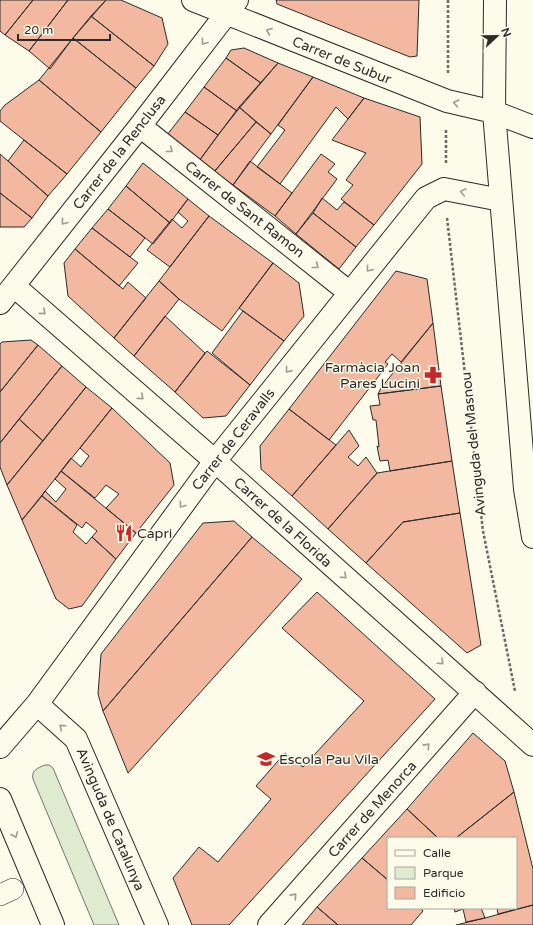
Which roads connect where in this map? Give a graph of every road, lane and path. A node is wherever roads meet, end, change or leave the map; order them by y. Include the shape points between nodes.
1 (193, 0) edge
2 (448, 0) edge
3 (495, 0) edge
4 (231, 7) edge
5 (448, 76) dead end
6 (494, 112) junction
7 (446, 121) dead end
8 (140, 126) junction
9 (533, 127) edge
10 (444, 189) junction
11 (501, 200) junction
12 (14, 286) junction
13 (350, 293) junction
14 (0, 303) edge
15 (214, 461) junction
16 (529, 490) edge
17 (533, 537) edge
18 (475, 692) junction
19 (516, 695) dead end
20 (36, 704) junction
21 (533, 745) edge
22 (0, 747) edge
23 (0, 800) edge
24 (53, 925) edge
25 (156, 925) edge
26 (269, 925) edge

1 - 4 street, Carrer de Subur
2 - 5 path
3 - 6 street
6 -> 4 street, Carrer de Subur via 448,101
4 -> 8 street, Carrer de la Renclusa
6 - 9 street, Carrer de Subur
6 - 11 street
7 - 10 path, Avinguda del Masnou
8 -> 12 street, Carrer de la Renclusa
8 -> 13 street, Carrer de Sant Ramon
11 -> 10 street
10 -> 13 street, Carrer de Ceravalls via 426,198
10 - 19 path, Avinguda del Masnou via 483,531
11 - 16 street
12 - 14 street, Carrer de la Renclusa
12 -> 15 street, Carrer de la Florida
13 -> 15 street, Carrer de Ceravalls
15 -> 18 street, Carrer de la Florida
15 -> 20 street, Carrer de Ceravalls
16 - 17 street
18 - 21 street, Carrer de la Florida
26 -> 18 street, Carrer de Menorca
20 - 22 street, Carrer de Ceravalls
25 -> 20 street, Avinguda de Catalunya via 76,739
23 -> 24 street

